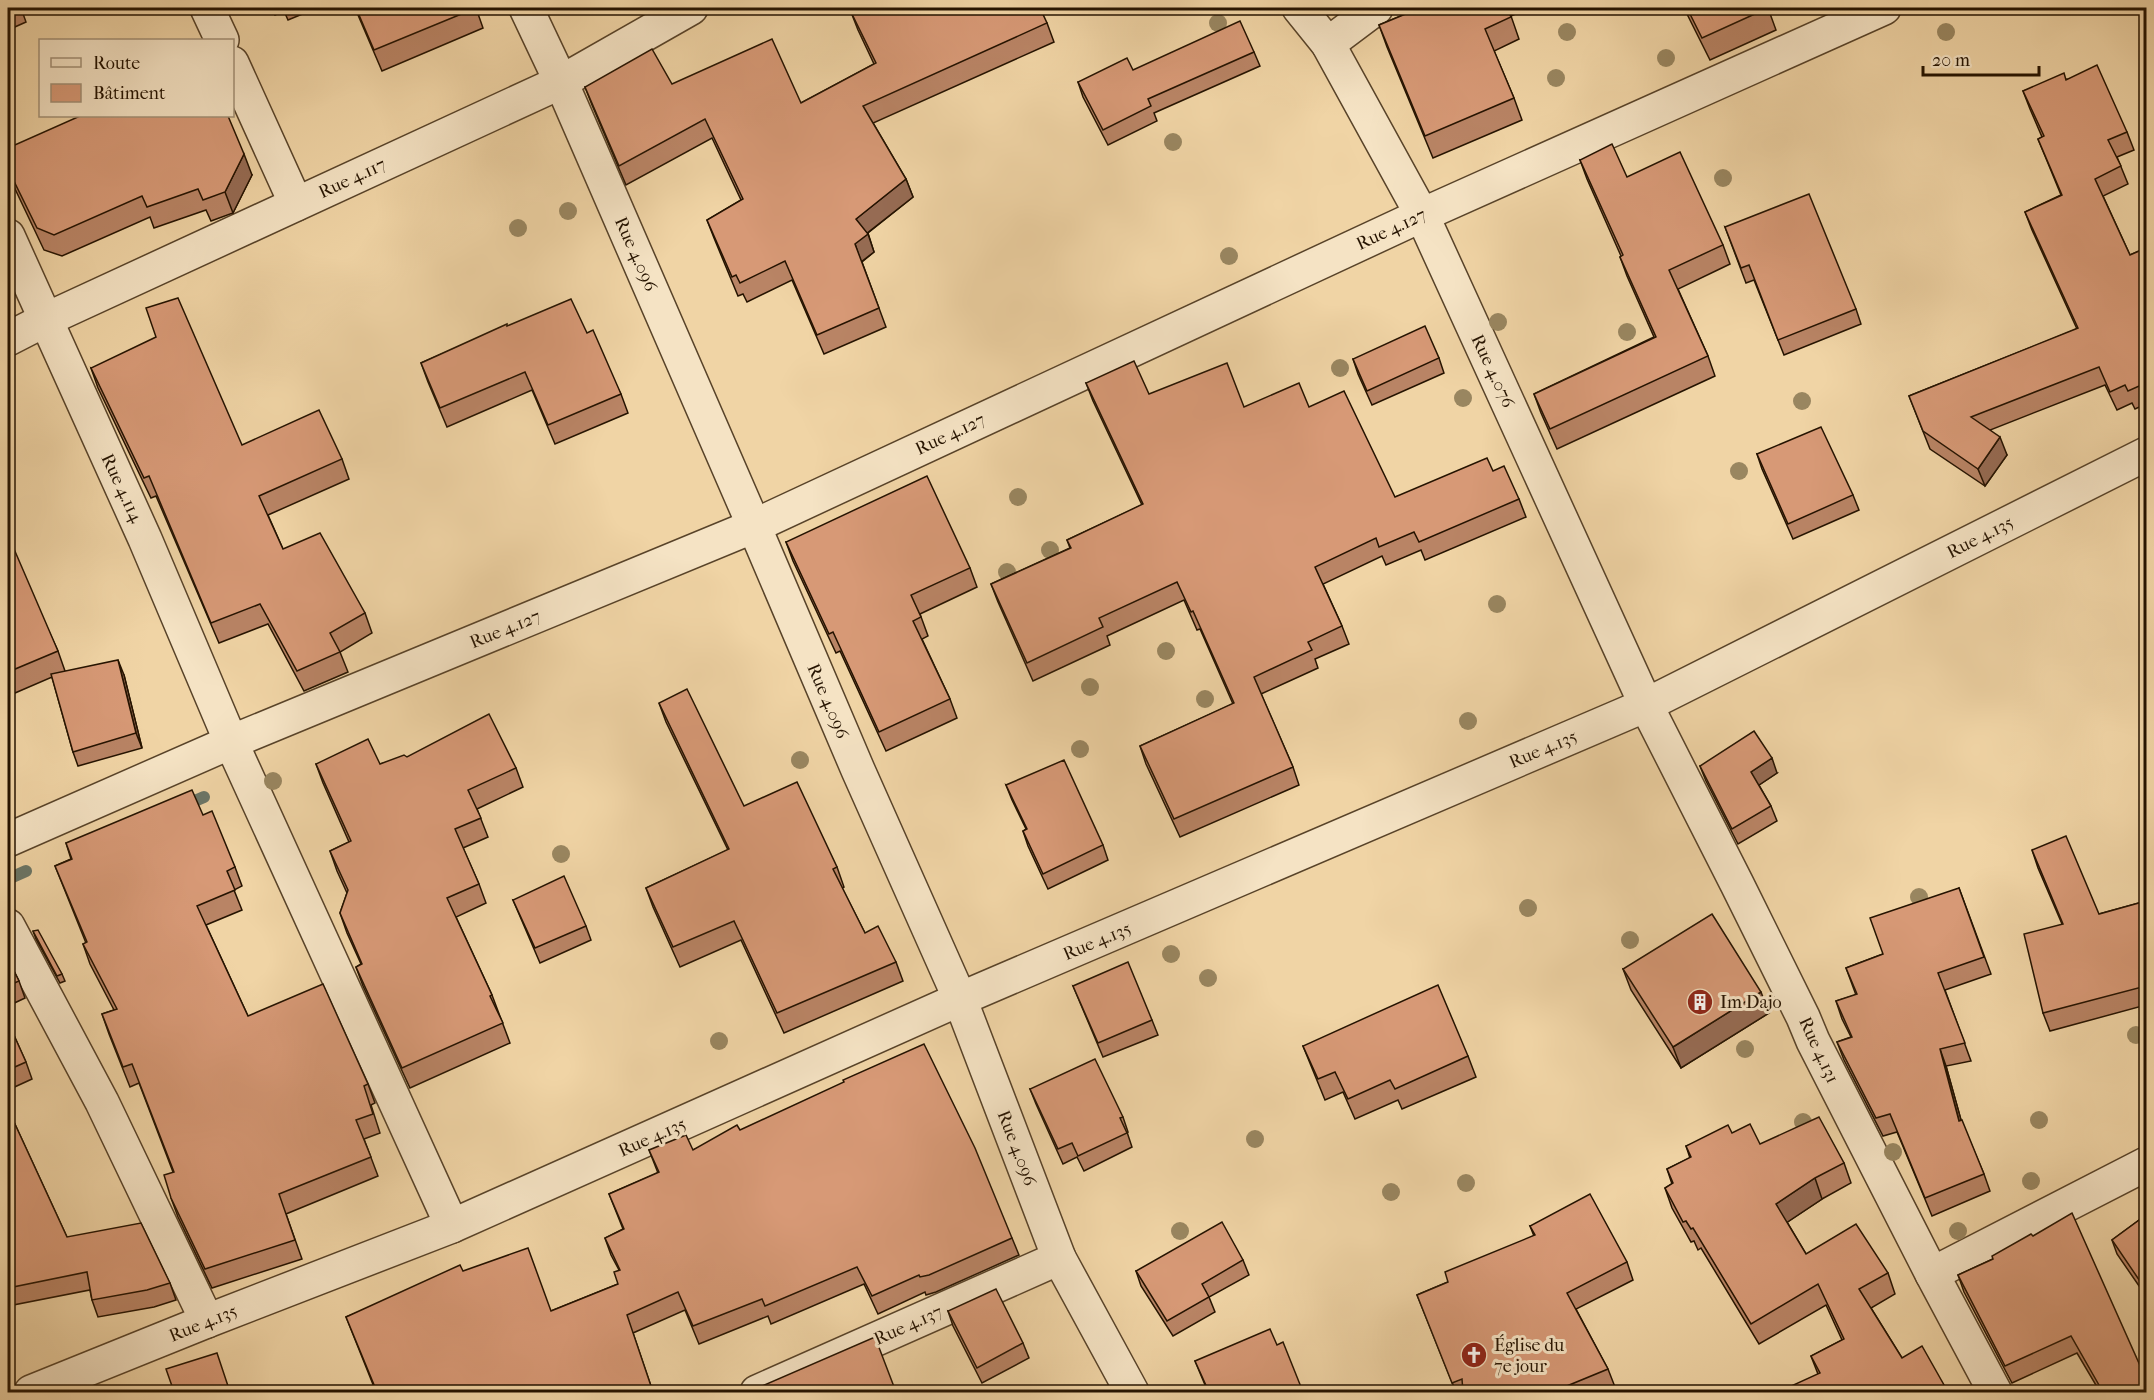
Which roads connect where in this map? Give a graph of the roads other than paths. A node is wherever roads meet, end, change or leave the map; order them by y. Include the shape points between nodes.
1 (207, 8) edge
2 (525, 8) edge
3 (691, 8) edge
4 (1299, 8) edge
5 (1376, 8) edge
6 (1884, 8) edge
7 (222, 39) edge
8 (1328, 44) junction
9 (234, 67) edge
10 (561, 82) junction
11 (297, 204) junction
12 (1422, 215) junction
13 (8, 236) edge
14 (45, 320) junction
15 (8, 339) edge
16 (2146, 454) edge
17 (754, 526) junction
18 (1646, 705) junction
19 (231, 742) junction
20 (8, 840) edge
21 (8, 926) edge
22 (960, 999) junction
23 (2146, 1164) edge
24 (452, 1226) junction
25 (1059, 1258) junction
26 (1932, 1275) junction
27 (207, 1321) junction
28 (31, 1392) edge
29 (757, 1392) edge
30 (1132, 1392) edge
31 (1995, 1392) edge

1 - 7 street
2 - 10 street, Rue 4.096
3 - 10 street, Rue 4.117
4 - 8 street
5 - 8 street
6 - 12 street, Rue 4.127
8 - 12 street, Rue 4.076
9 - 11 street
10 - 11 street, Rue 4.117
10 - 17 street, Rue 4.096
11 - 14 street, Rue 4.117
12 - 17 street, Rue 4.127
12 - 18 street, Rue 4.076
13 - 14 street, Rue 4.114
14 - 15 street, Rue 4.117
14 - 19 street, Rue 4.114 via 145,539
16 - 18 street, Rue 4.135
17 - 19 street, Rue 4.127
17 - 22 street, Rue 4.096
18 - 22 street, Rue 4.135
18 - 26 street, Rue 4.131
19 - 20 street, Rue 4.127
19 - 24 street, Rue 4.114
21 - 27 street via 102,1102
22 - 24 street, Rue 4.135
22 - 25 street, Rue 4.096
23 - 26 street
24 - 27 street, Rue 4.135
25 - 29 street, Rue 4.137
25 - 30 street, Rue 4.096
26 - 31 street, Rue 4.131
27 - 28 street, Rue 4.135

